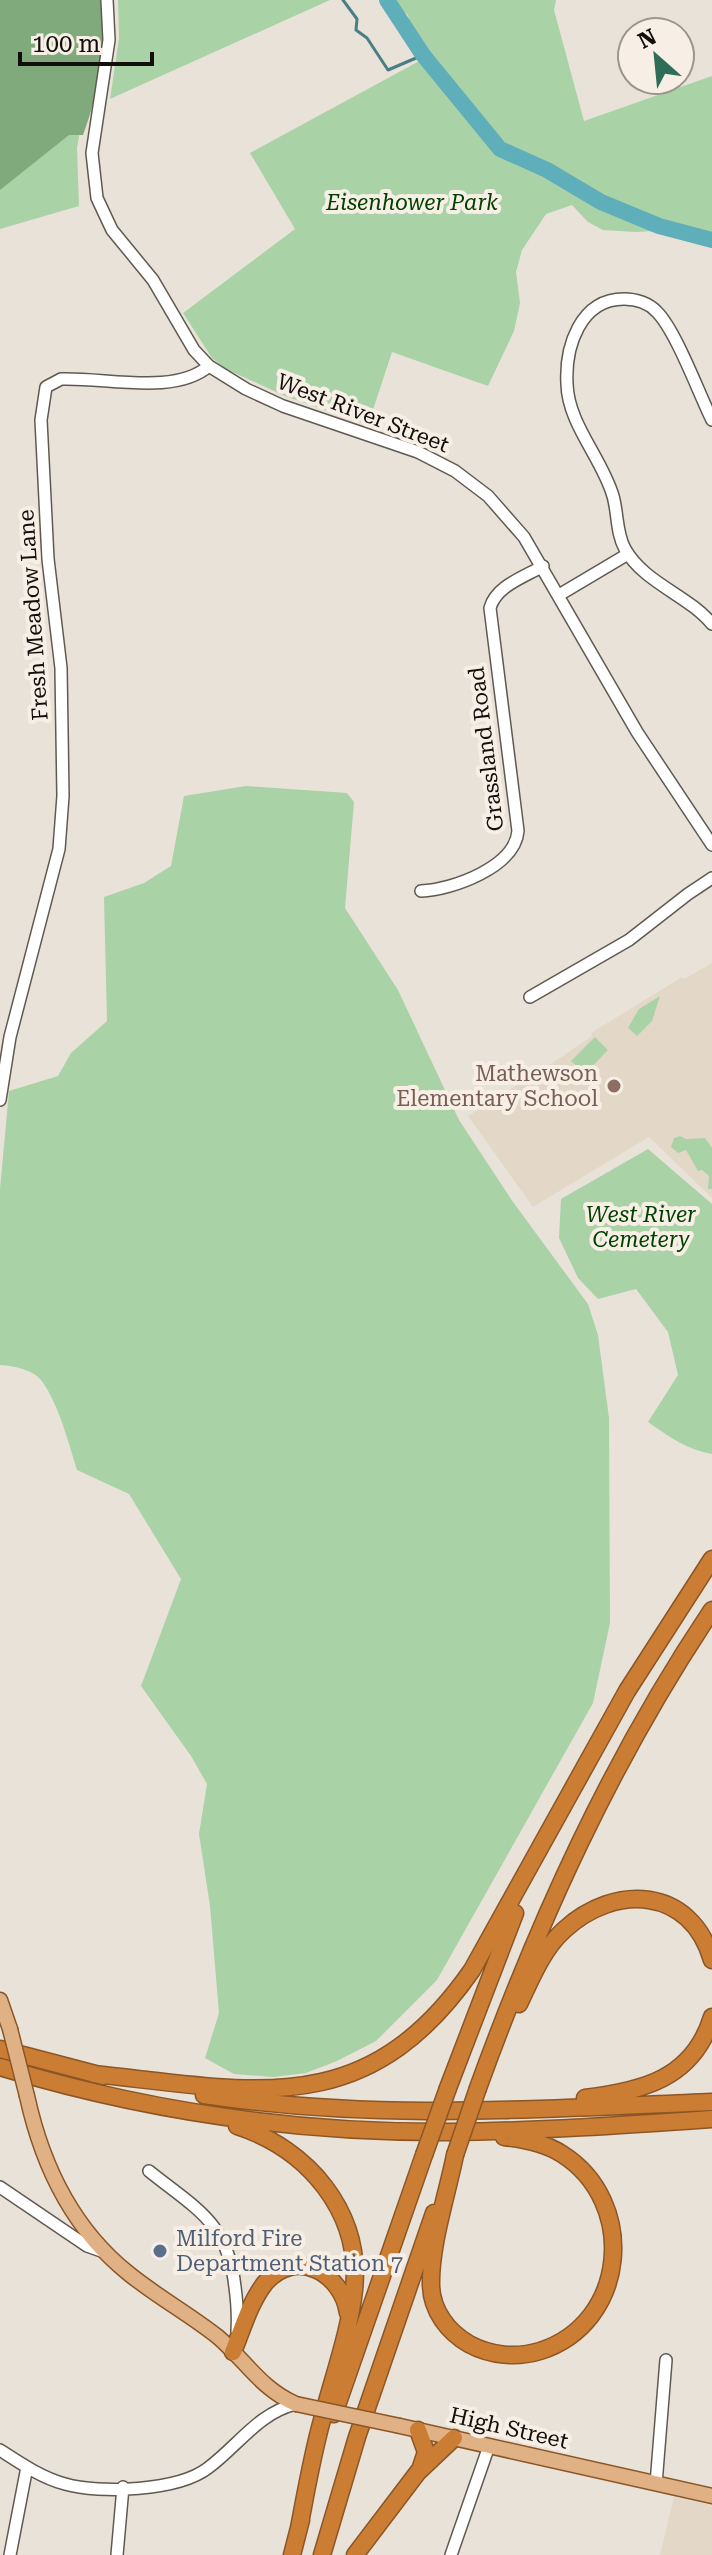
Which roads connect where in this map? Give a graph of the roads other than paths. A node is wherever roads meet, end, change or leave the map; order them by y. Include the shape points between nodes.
1 (107, 0) edge
2 (209, 366) junction
3 (712, 420) edge
4 (628, 554) junction
5 (543, 566) junction
6 (559, 595) junction
7 (712, 624) edge
8 (710, 839) edge
9 (712, 878) edge
10 (421, 891) dead end
11 (530, 997) dead end
12 (0, 1100) edge
13 (712, 1559) edge
14 (712, 1610) edge
15 (566, 1803) junction
16 (712, 1960) edge
17 (0, 2000) edge
18 (712, 2017) edge
19 (0, 2049) edge
20 (0, 2067) edge
21 (94, 2074) junction
22 (478, 2088) junction
23 (712, 2102) edge
24 (178, 2109) junction
25 (462, 2113) junction
26 (712, 2119) edge
27 (451, 2132) junction
28 (455, 2155) junction
29 (149, 2171) dead end
30 (0, 2187) edge
31 (105, 2252) junction
32 (349, 2315) junction
33 (233, 2352) junction
34 (666, 2360) dead end
35 (296, 2404) junction
36 (418, 2430) junction
37 (454, 2438) junction
38 (489, 2446) junction
39 (0, 2450) edge
40 (27, 2467) junction
41 (418, 2472) junction
42 (656, 2484) junction
43 (123, 2487) junction
44 (712, 2496) edge
45 (299, 2528) junction
46 (10, 2555) edge
47 (117, 2555) edge
48 (292, 2555) edge
49 (322, 2555) edge
50 (355, 2555) edge
51 (451, 2555) edge

1 - 2 street, West River Street via 109,40 92,153 97,198 112,230 153,280
2 - 5 street, West River Street via 283,406 418,452 455,471 497,505
2 - 12 street, Fresh Meadow Lane via 180,381 61,379 49,383 43,393 48,559 61,668 62,813 56,864 10,1037
3 - 4 street via 655,309 637,300 616,299 585,316 569,360 568,394 612,493
4 - 6 street
4 - 7 street
5 - 6 street, West River Street
5 - 10 street, Grassland Road via 501,590 490,608 518,831 515,846 501,861 443,890
6 - 8 street, West River Street via 637,732
9 - 11 street via 629,940
13 - 15 highway via 627,1691
14 - 22 highway via 639,1727 578,1842
15 - 21 highway via 464,1983 422,2028 372,2065 333,2080 287,2088
15 - 45 highway, bridge via 500,1948 448,2088
16 - 22 highway via 694,1924 661,1902 624,1901 587,1914 544,1954
17 - 31 main road, bridge via 41,2149 56,2184
18 - 25 highway via 692,2055 649,2086
19 - 21 highway
20 - 24 highway
21 - 25 highway via 282,2105
22 - 28 highway, bridge
23 - 25 highway
24 - 27 highway via 304,2126
24 - 32 highway via 271,2139 320,2179 338,2206 350,2240 354,2290
26 - 27 highway
27 - 28 highway via 553,2148 585,2172 602,2197 613,2229 611,2277 591,2316 557,2343 524,2354 492,2353 459,2338 441,2318 432,2294 433,2265
28 - 49 highway via 353,2447
29 - 33 street via 205,2216 225,2242 237,2311
30 - 31 street via 87,2246
31 - 33 main road
32 - 33 highway via 331,2278 310,2267 286,2270 261,2290
32 - 45 highway
33 - 35 main road via 272,2391
34 - 42 street
35 - 36 main road, High Street, bridge
35 - 43 street via 266,2417 202,2473 169,2484
36 - 37 main road, High Street
36 - 41 highway via 426,2452
37 - 38 main road, High Street
37 - 41 highway
38 - 42 main road, High Street
38 - 51 street
39 - 40 street
40 - 43 street via 76,2487
40 - 46 street
41 - 50 highway
42 - 44 main road, High Street
43 - 47 street
45 - 48 highway

